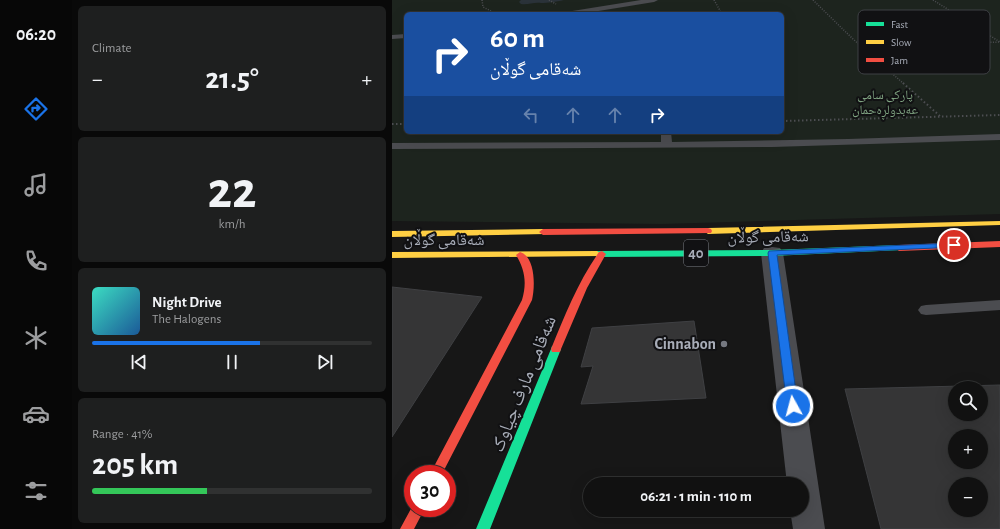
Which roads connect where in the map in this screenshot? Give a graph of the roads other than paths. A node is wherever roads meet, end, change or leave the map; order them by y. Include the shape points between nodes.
1 (654, 0) edge
2 (584, 12) edge
3 (404, 36) edge
4 (392, 37) edge
5 (666, 134) edge
6 (1000, 138) edge
7 (667, 145) junction
8 (392, 146) edge
9 (1000, 223) edge
10 (392, 234) edge
11 (1000, 244) edge
12 (772, 253) junction
13 (602, 254) junction
14 (392, 255) edge
15 (520, 255) junction
16 (1000, 305) edge
17 (926, 310) dead end
18 (441, 465) edge
19 (413, 517) edge
20 (407, 529) edge
21 (483, 529) edge
22 (809, 529) edge

1 - 2 lane via 639,6
3 - 4 lane
5 - 7 lane
6 - 7 lane
7 - 8 lane
9 - 10 main road, شەقامی گوڵان / 40 via 767,230
11 - 12 main road, شەقامی گوڵان / 40
12 - 13 main road, شەقامی گوڵان / 40
12 - 22 street
13 - 15 main road, شەقامی گوڵان / 40
13 - 21 main road, شەقامی مارف چیاوک via 580,290
14 - 15 main road, شەقامی گوڵان / 40
15 - 18 main road, شەقامی مارف چیاوک via 526,263 531,280 527,300
16 - 17 lane
19 - 20 main road

